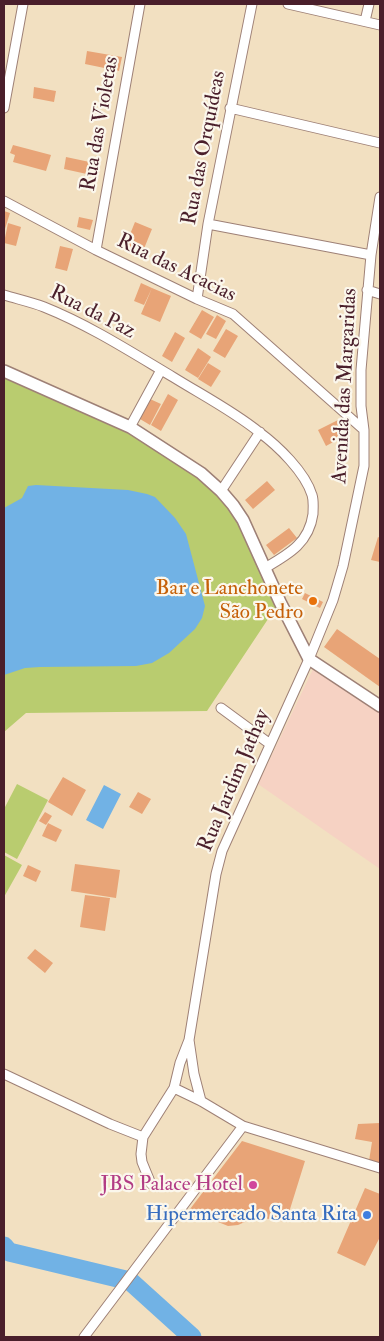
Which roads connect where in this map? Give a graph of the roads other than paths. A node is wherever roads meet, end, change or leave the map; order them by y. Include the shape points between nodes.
1 (23, 4) edge
2 (140, 4) edge
3 (252, 4) edge
4 (288, 4) edge
5 (369, 4) edge
6 (365, 21) junction
7 (380, 25) edge
8 (4, 108) edge
9 (230, 108) junction
10 (380, 142) edge
11 (380, 197) edge
12 (4, 201) edge
13 (208, 224) junction
14 (96, 250) junction
15 (371, 255) junction
16 (367, 290) junction
17 (380, 294) edge
18 (4, 295) edge
19 (197, 299) junction
20 (161, 370) junction
21 (4, 371) edge
22 (130, 427) junction
23 (364, 430) junction
24 (260, 432) junction
25 (221, 491) junction
26 (265, 568) junction
27 (309, 659) junction
28 (380, 706) edge
29 (221, 708) dead end
30 (270, 744) junction
31 (189, 1040) junction
32 (4, 1074) edge
33 (174, 1088) junction
34 (201, 1101) junction
35 (243, 1126) junction
36 (143, 1137) junction
37 (380, 1168) edge
38 (151, 1184) dead end
39 (84, 1337) edge

1 - 8 street
2 - 14 street, Rua das Violetas
3 - 9 street, Rua das Orquídeas
4 - 6 street
5 - 6 street
6 - 7 street
9 - 10 street
9 - 13 street, Rua das Orquídeas
11 - 15 street, Avenida das Margaridas
12 - 14 street, Rua das Acacias
13 - 15 street
13 - 19 street, Rua das Orquídeas
14 - 19 street, Rua das Acacias
15 - 16 street, Avenida das Margaridas
16 - 17 street
16 - 23 street, Avenida das Margaridas via 360,370
18 - 20 street, Rua da Paz via 43,307 73,321
19 - 23 street, Rua das Acacias via 232,314
20 - 22 street
20 - 24 street, Rua da Paz
21 - 22 street
22 - 25 street via 201,473
23 - 27 street, Avenida das Margaridas via 364,466 343,566
24 - 25 street
24 - 26 street, Rua da Paz via 300,473 313,500 312,520 306,537
25 - 26 street via 243,520
26 - 27 street
27 - 28 street
27 - 30 street, Rua Jardim Jathay
29 - 30 street
30 - 31 street, Rua Jardim Jathay via 222,851
31 - 33 street, Rua Jardim Jathay
31 - 34 street, Rua Jardim Jathay
32 - 36 street
33 - 34 street
33 - 36 street, Rua Jardim Jathay
34 - 35 street
35 - 37 street
35 - 39 street
36 - 38 street via 142,1162

